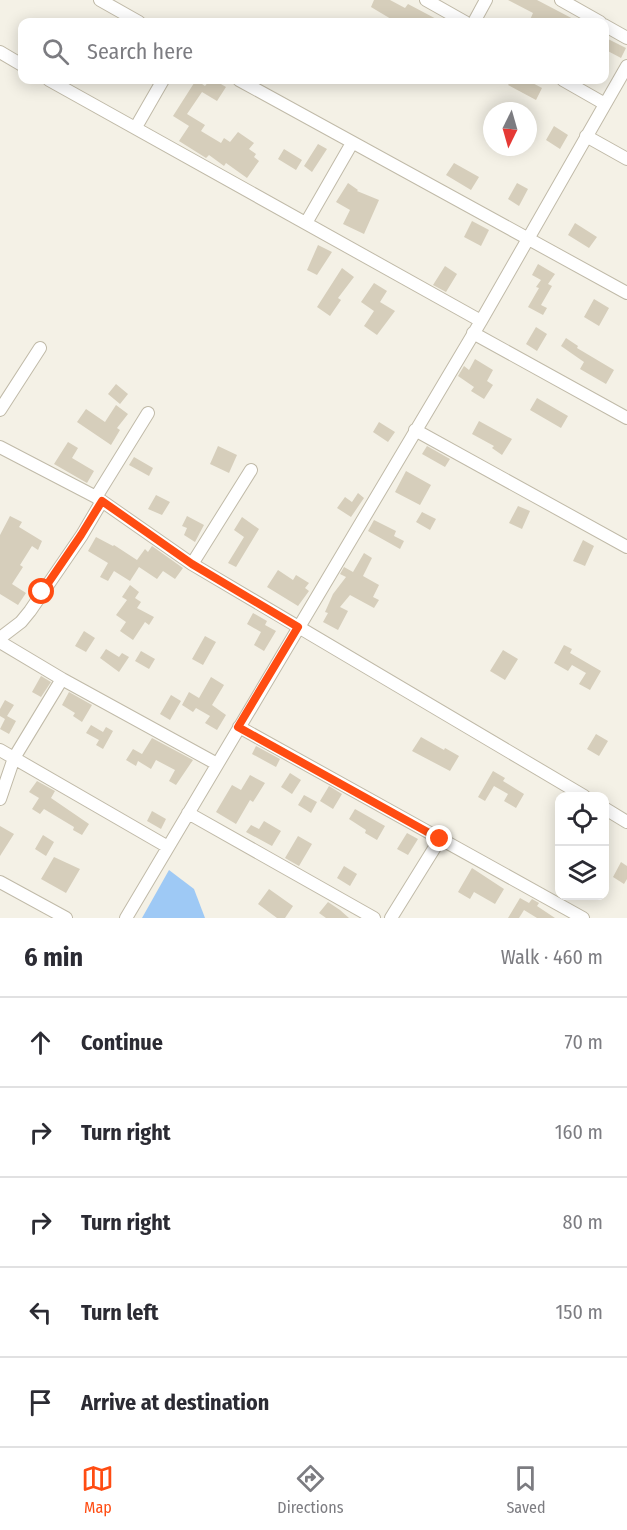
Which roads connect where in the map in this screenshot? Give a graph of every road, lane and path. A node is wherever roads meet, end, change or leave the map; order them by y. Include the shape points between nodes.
1 (100, 0) edge
2 (426, 0) edge
3 (486, 0) edge
4 (561, 0) edge
5 (132, 18) edge
6 (458, 18) edge
7 (476, 18) edge
8 (593, 18) edge
9 (609, 28) edge
10 (627, 38) edge
11 (0, 52) edge
12 (18, 63) edge
13 (627, 66) edge
14 (55, 84) edge
15 (161, 84) edge
16 (246, 84) edge
17 (570, 84) edge
18 (605, 104) junction
19 (136, 127) junction
20 (586, 136) junction
21 (352, 143) junction
22 (627, 159) edge
23 (306, 223) junction
24 (527, 239) junction
25 (627, 292) edge
26 (481, 321) junction
27 (474, 333) junction
28 (40, 348) dead end
29 (0, 410) edge
30 (148, 413) dead end
31 (627, 418) edge
32 (416, 430) junction
33 (0, 447) edge
34 (251, 470) dead end
35 (99, 499) junction
36 (627, 547) edge
37 (192, 564) junction
38 (298, 627) junction
39 (0, 640) edge
40 (62, 679) junction
41 (238, 727) junction
42 (0, 750) edge
43 (14, 758) junction
44 (217, 764) junction
45 (577, 792) edge
46 (0, 799) edge
47 (609, 811) edge
48 (188, 813) junction
49 (627, 822) edge
50 (440, 839) junction
51 (168, 847) junction
52 (0, 882) edge
53 (66, 918) edge
54 (126, 918) edge
55 (374, 918) edge
56 (391, 918) edge
57 (583, 918) edge

1 - 5 street
2 - 6 street
3 - 7 street
4 - 8 street
9 - 10 street
11 - 12 street
13 - 18 street
14 - 19 street
15 - 19 street
16 - 21 street
17 - 18 street
18 - 20 street
19 - 23 street
20 - 22 street
20 - 24 street
21 - 23 street
21 - 24 street
23 - 26 street
24 - 25 street
24 - 26 street
26 - 27 street
27 - 31 street
27 - 32 street
28 - 29 street
30 - 35 street
32 - 36 street
32 - 38 street
33 - 35 street
34 - 37 street
35 - 37 street
35 - 39 street via 81,535 30,611
37 - 38 street
38 - 41 street
38 - 45 street
39 - 40 street
40 - 43 street
40 - 44 street
41 - 44 street
41 - 50 street
42 - 43 street
43 - 46 street
43 - 51 street
44 - 48 street
47 - 49 street
48 - 51 street
48 - 55 street
50 - 56 street
50 - 57 street
51 - 54 street
52 - 53 street

